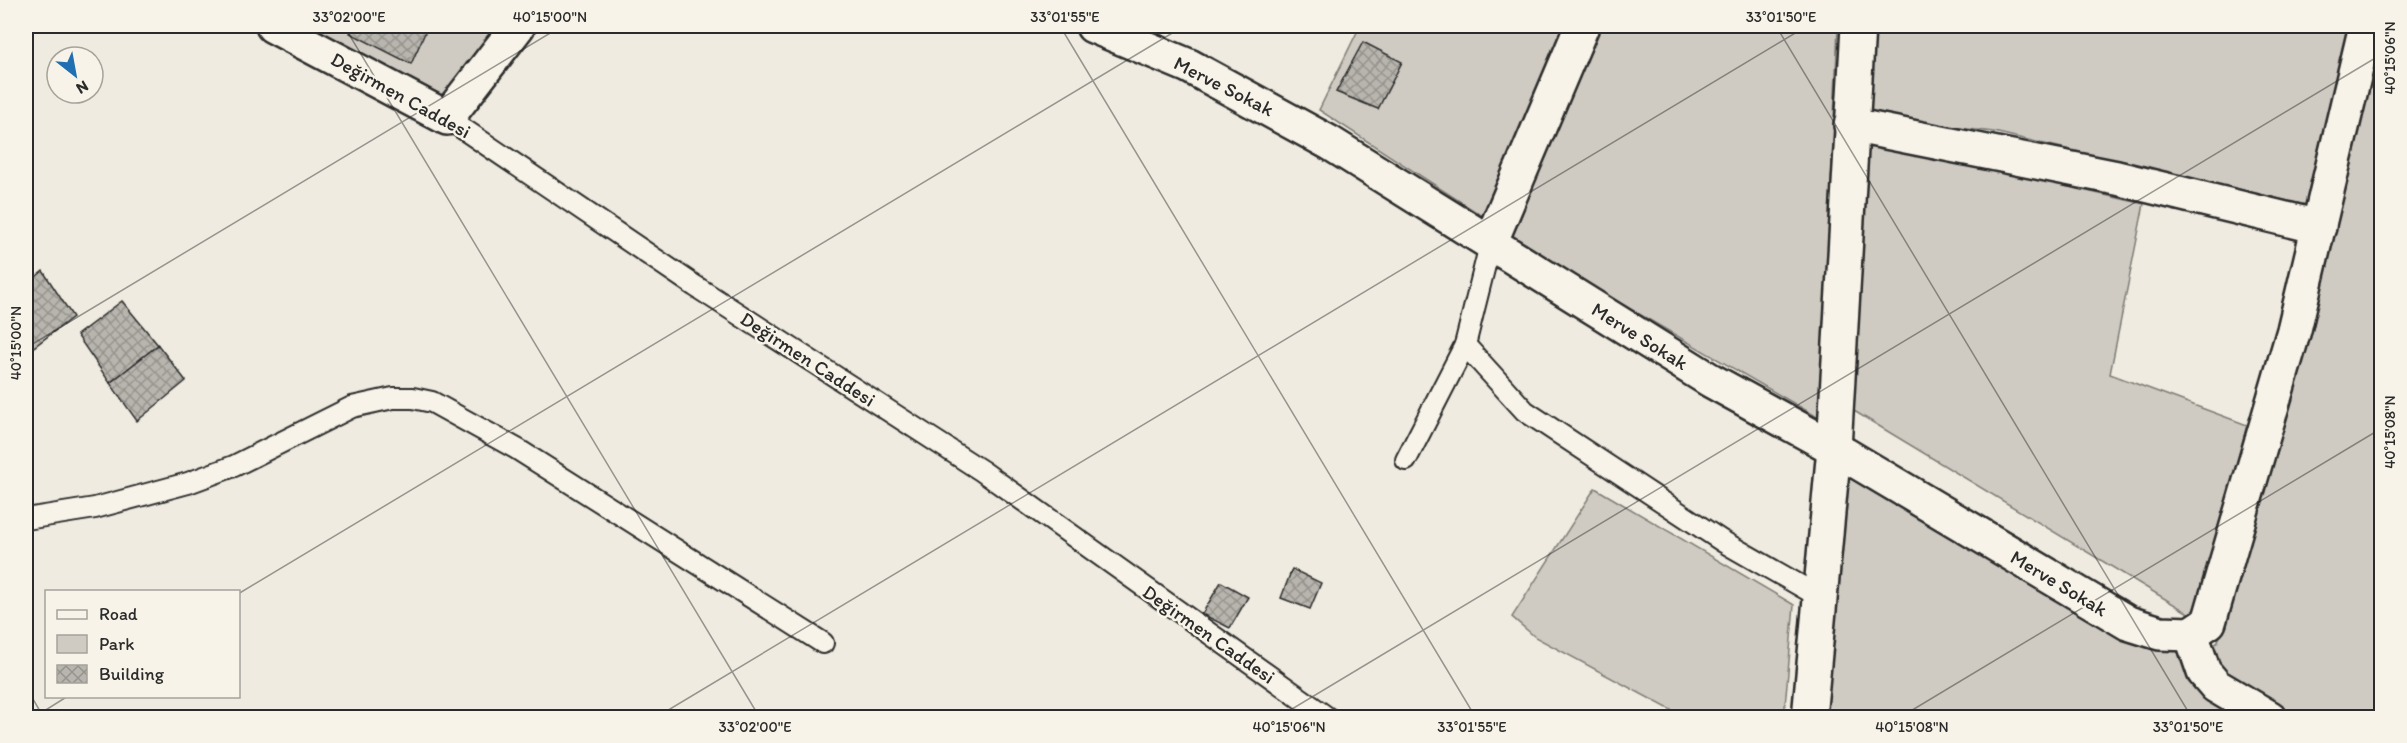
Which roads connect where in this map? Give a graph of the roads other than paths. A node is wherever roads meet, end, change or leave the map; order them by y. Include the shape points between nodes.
1 (273, 26) edge
2 (518, 26) edge
3 (1094, 26) edge
4 (1582, 26) edge
5 (1858, 26) edge
6 (2366, 26) edge
7 (447, 118) junction
8 (1851, 125) junction
9 (2319, 227) junction
10 (1491, 241) junction
11 (1465, 345) junction
12 (1834, 448) junction
13 (1406, 460) dead end
14 (26, 519) edge
15 (1820, 597) junction
16 (2191, 634) junction
17 (823, 643) dead end
18 (1328, 717) edge
19 (1809, 717) edge
20 (2271, 717) edge

1 - 7 street, Değirmen Caddesi
2 - 7 street
3 - 10 street, Merve Sokak via 1189,66 1251,98
4 - 10 street
5 - 8 street
6 - 9 street
7 - 18 lane, Değirmen Caddesi via 695,286 982,471
8 - 9 street via 2116,178
8 - 12 street
9 - 16 street via 2294,330 2209,622
10 - 11 lane
10 - 12 street, Merve Sokak via 1710,380
11 - 13 lane
11 - 15 lane via 1525,411 1722,541
12 - 15 street
12 - 16 street, Merve Sokak via 2128,623 2160,633
14 - 17 lane via 95,508 188,483 234,466 352,407 413,398 432,402 516,449
15 - 19 street
16 - 20 street via 2204,672 2216,686

